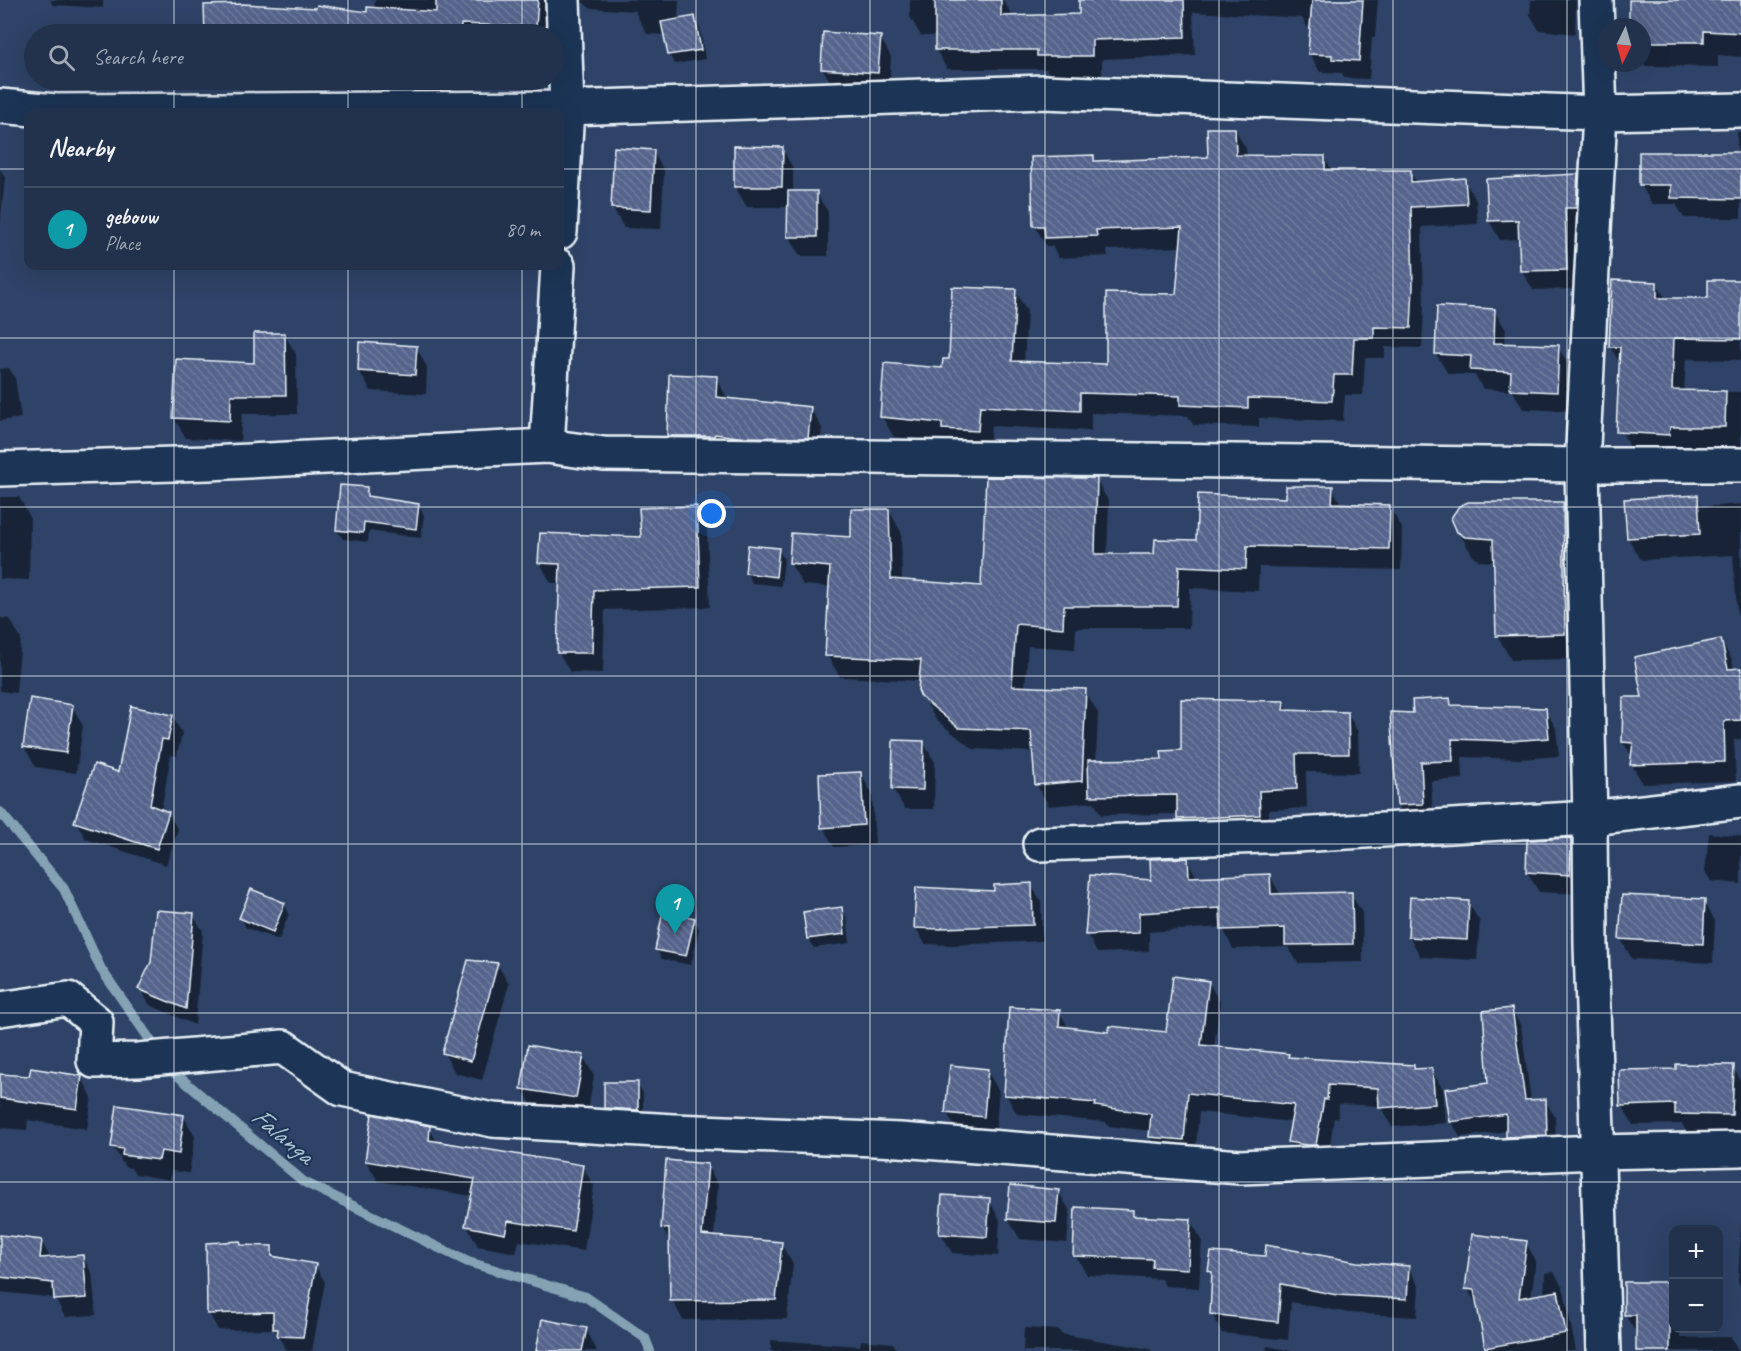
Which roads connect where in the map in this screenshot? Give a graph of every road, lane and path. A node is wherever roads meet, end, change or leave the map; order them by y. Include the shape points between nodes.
1 (563, 0) edge
2 (1596, 0) edge
3 (564, 24) edge
4 (564, 27) edge
5 (0, 106) edge
6 (24, 108) edge
7 (564, 108) edge
8 (567, 108) junction
9 (1741, 110) edge
10 (1600, 113) junction
11 (564, 161) edge
12 (558, 270) edge
13 (547, 446) junction
14 (1582, 465) junction
15 (1741, 465) edge
16 (0, 469) edge
17 (1741, 801) edge
18 (1590, 818) junction
19 (1040, 844) dead end
20 (0, 1009) edge
21 (1741, 1149) edge
22 (1597, 1152) junction
23 (1604, 1351) edge

1 - 3 street
2 - 10 street
4 - 8 street
5 - 6 street
7 - 8 street
8 - 10 street via 1043,92
8 - 11 street
9 - 10 street
10 - 14 street
12 - 13 street
13 - 14 street via 604,454
13 - 16 street
14 - 15 street
14 - 18 street
17 - 18 street
18 - 19 street via 1296,835
18 - 22 street
20 - 22 street via 68,999 96,1022 94,1061 283,1047 342,1089 493,1120 900,1140 1239,1167
21 - 22 street
22 - 23 street

